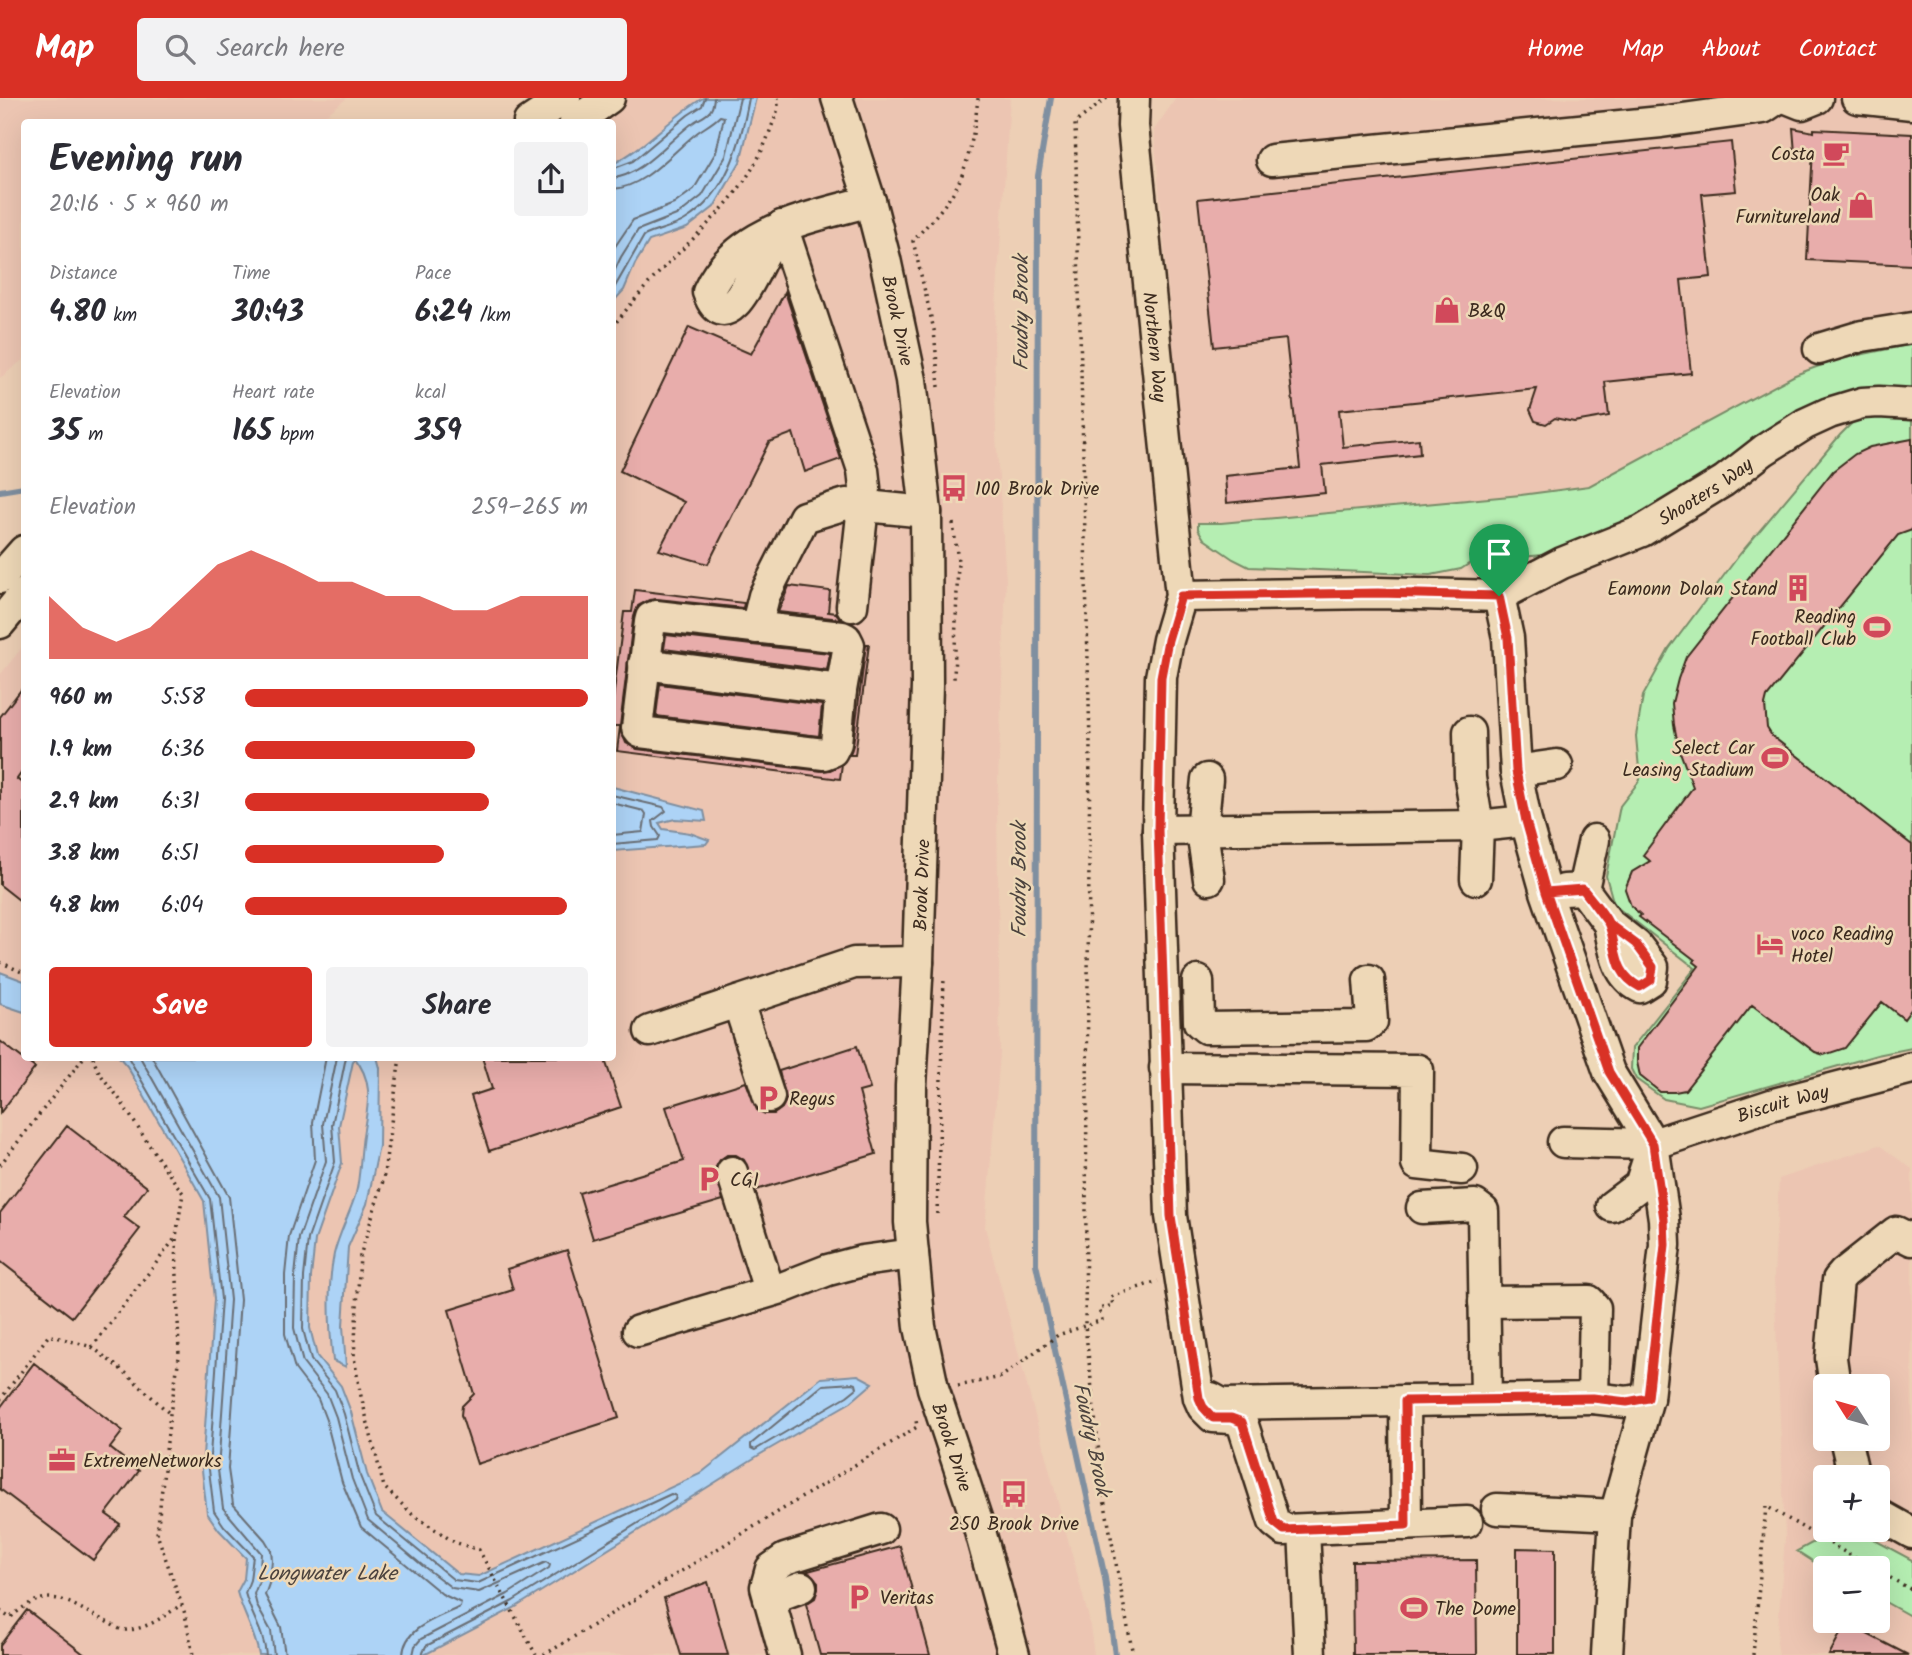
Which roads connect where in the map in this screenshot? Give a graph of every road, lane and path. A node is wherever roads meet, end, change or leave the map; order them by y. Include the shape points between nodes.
1 (565, 98) edge
2 (609, 98) edge
3 (777, 98) edge
4 (978, 98) edge
5 (1107, 98) edge
6 (1134, 98) edge
7 (1778, 98) edge
8 (1787, 98) edge
9 (1817, 98) edge
10 (1857, 98) edge
11 (837, 102) edge
12 (1912, 104) edge
13 (534, 119) edge
14 (579, 119) edge
15 (1272, 160) dead end
16 (870, 201) junction
17 (913, 241) dead end
18 (616, 322) edge
19 (1912, 328) edge
20 (1819, 349) dead end
21 (1912, 404) edge
22 (863, 505) junction
23 (926, 512) junction
24 (21, 554) edge
25 (0, 578) edge
26 (1181, 596) junction
27 (1499, 596) junction
28 (21, 598) edge
29 (852, 606) dead end
30 (0, 622) edge
31 (756, 628) junction
32 (644, 664) junction
33 (841, 690) junction
34 (1469, 732) dead end
35 (1557, 765) dead end
36 (1516, 771) junction
37 (1208, 779) dead end
38 (1526, 821) junction
39 (1478, 826) junction
40 (1158, 830) junction
41 (1202, 831) junction
42 (1594, 840) dead end
43 (1209, 879) dead end
44 (1476, 879) dead end
45 (1583, 889) junction
46 (1546, 892) junction
47 (1609, 924) dead end
48 (0, 962) edge
49 (918, 962) junction
50 (21, 972) edge
51 (1369, 980) dead end
52 (1198, 981) dead end
53 (738, 1002) junction
54 (650, 1031) dead end
55 (81, 1061) edge
56 (94, 1061) edge
57 (399, 1061) edge
58 (1165, 1068) junction
59 (1912, 1068) edge
60 (769, 1097) dead end
61 (1563, 1142) dead end
62 (1653, 1144) junction
63 (0, 1165) edge
64 (1462, 1169) dead end
65 (732, 1172) dead end
66 (1612, 1206) dead end
67 (1422, 1208) dead end
68 (176, 1237) junction
69 (1912, 1241) edge
70 (913, 1254) junction
71 (1134, 1289) dead end
72 (769, 1290) junction
73 (1484, 1302) junction
74 (1085, 1325) junction
75 (638, 1331) dead end
76 (92, 1347) junction
77 (1193, 1367) junction
78 (1833, 1374) edge
79 (956, 1386) dead end
80 (1593, 1398) junction
81 (1648, 1398) junction
82 (0, 1399) edge
83 (1486, 1399) junction
84 (1405, 1401) junction
85 (170, 1414) junction
86 (915, 1416) dead end
87 (1497, 1509) dead end
88 (1615, 1515) junction
89 (1890, 1521) edge
90 (1467, 1522) dead end
91 (1406, 1525) junction
92 (881, 1529) dead end
93 (1304, 1530) junction
94 (1912, 1533) edge
95 (1851, 1556) edge
96 (1890, 1578) edge
97 (801, 1587) dead end
98 (1912, 1590) edge
99 (769, 1599) junction
100 (181, 1605) junction
101 (0, 1611) edge
102 (193, 1655) edge
103 (536, 1655) edge
104 (544, 1655) edge
105 (785, 1655) edge
106 (1014, 1655) edge
107 (1133, 1655) edge
108 (1310, 1655) edge
109 (1607, 1655) edge
110 (1754, 1655) edge

1 - 13 street
2 - 14 street
3 - 18 path via 779,105 766,144 743,186
4 - 17 path via 958,184
5 - 74 path via 1075,123 1090,744
6 - 26 street, Northern Way via 1133,126
7 - 15 street via 1763,108 1661,122
8 - 9 street via 1801,104
10 - 12 street
11 - 16 street, Brook Drive
16 - 22 street via 782,226 863,470
16 - 23 street, Brook Drive via 911,380
19 - 20 street
21 - 27 street, Shooters Way via 1862,403 1805,424 1652,525
22 - 23 street
22 - 29 street
22 - 31 street via 846,504 804,517 764,596
23 - 49 street, Brook Drive via 927,686
24 - 25 street
26 - 27 street
26 - 40 street via 1161,677
27 - 36 street via 1508,638
28 - 30 street
31 - 32 street via 656,616 650,622
31 - 33 street via 846,639 849,645
32 - 33 street
32 - 33 street via 637,728 646,734 824,754 836,743
34 - 39 street via 1469,778
35 - 36 street
36 - 38 street
37 - 41 street
38 - 39 street
38 - 46 street
39 - 41 street
39 - 44 street
40 - 41 street
40 - 58 street
41 - 43 street
42 - 45 street
45 - 46 street
45 - 47 street
46 - 62 street via 1609,1072
48 - 50 path
49 - 53 street via 854,963
49 - 70 street, Brook Drive via 911,1086
51 - 52 street via 1372,1021 1366,1026 1206,1028 1199,1022
53 - 54 street
53 - 60 street
55 - 63 path
56 - 68 path via 183,1194
57 - 103 path via 383,1181 360,1256 354,1357 360,1391 384,1487 412,1514 454,1542 479,1550
58 - 64 street via 1418,1070 1417,1164
58 - 77 street via 1171,1216
59 - 62 street, Biscuit Way via 1774,1104
61 - 62 street, Biscuit Way
62 - 66 street via 1640,1185
62 - 81 street via 1665,1245
65 - 72 street
67 - 73 street via 1475,1205 1483,1211
68 - 76 path
68 - 85 path via 179,1357
69 - 78 street via 1896,1232 1838,1280 1830,1358
70 - 72 street via 828,1269
70 - 106 street, Brook Drive via 920,1327 933,1388 978,1524
71 - 74 path via 1111,1297 1113,1305 1099,1309 1102,1320
72 - 75 street
73 - 80 street via 1589,1301 1595,1308
73 - 83 street
74 - 79 path via 1058,1335 1001,1377
74 - 107 path via 1104,1499
76 - 82 path via 49,1335
76 - 85 path
77 - 84 street via 1202,1366 1208,1397 1222,1404
77 - 93 street via 1203,1407 1213,1418 1242,1422 1274,1522 1284,1530
80 - 81 street via 1627,1402
80 - 83 street
81 - 88 street
83 - 84 street
84 - 91 street
85 - 100 path via 157,1534
86 - 104 path via 917,1427
87 - 88 street
88 - 109 street
89 - 94 street
90 - 91 street
91 - 93 street
92 - 99 street via 785,1559 771,1569 766,1587
93 - 108 street
95 - 110 path via 1766,1506
96 - 98 path
97 - 99 street
99 - 105 street
100 - 101 path via 148,1626 124,1631 55,1597 38,1598 10,1618
100 - 102 path

